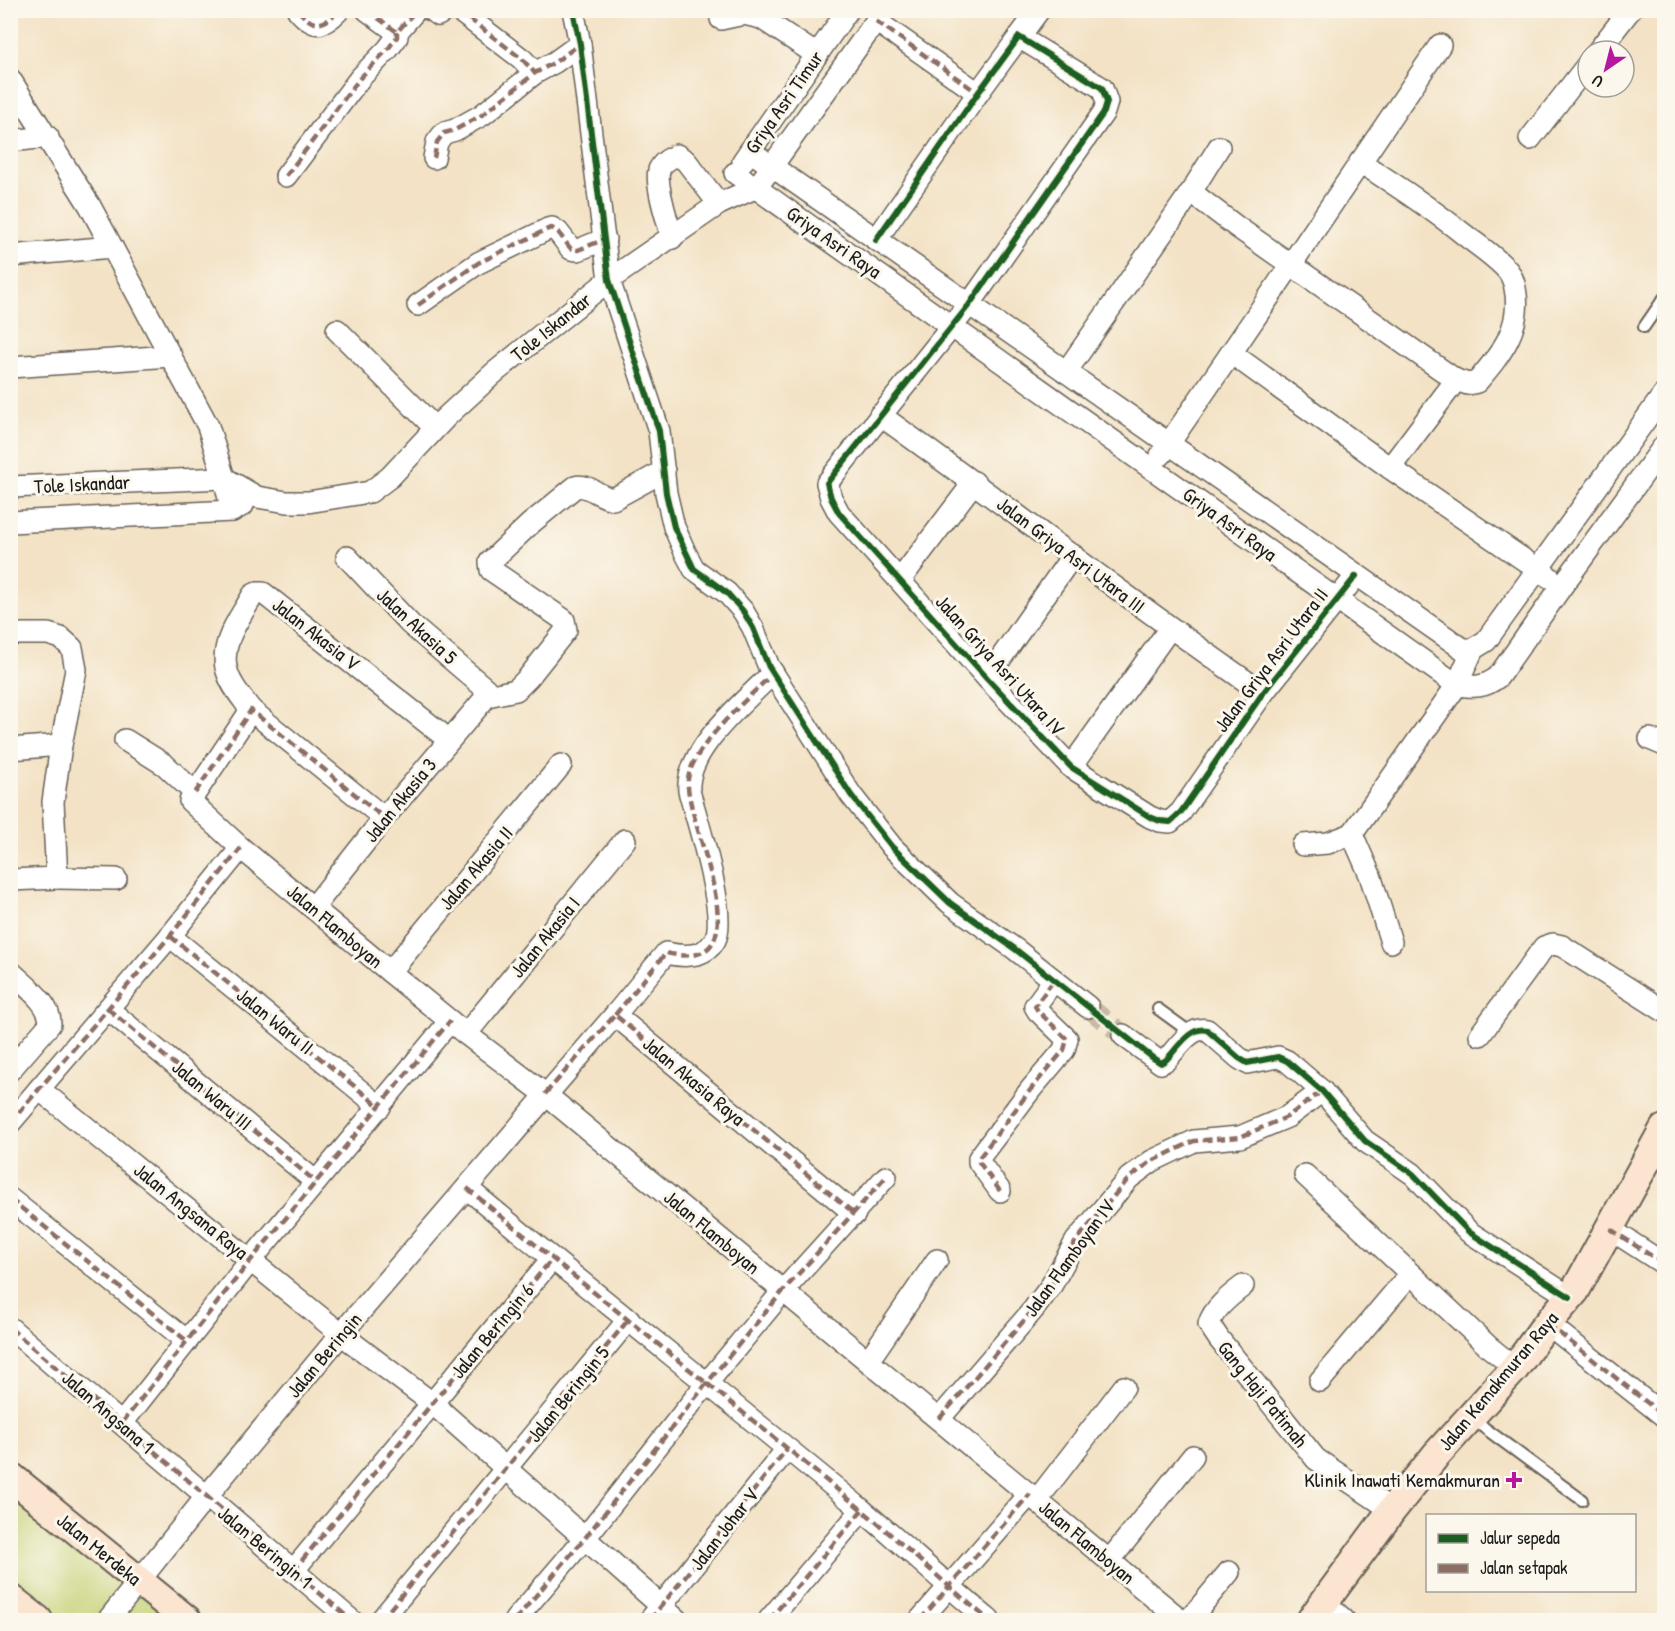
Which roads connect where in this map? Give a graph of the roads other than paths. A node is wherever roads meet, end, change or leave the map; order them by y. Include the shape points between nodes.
1 (298, 10) edge
2 (339, 10) edge
3 (367, 10) edge
4 (416, 10) edge
5 (431, 10) edge
6 (446, 10) edge
7 (458, 10) edge
8 (573, 10) edge
9 (848, 10) edge
10 (1039, 10) edge
11 (1627, 12) edge
12 (880, 16) edge
13 (721, 20) dead end
14 (397, 32) junction
15 (1019, 37) junction
16 (1607, 39) edge
17 (580, 44) junction
18 (1440, 45) dead end
19 (817, 55) junction
20 (535, 73) junction
21 (10, 79) edge
22 (1576, 80) edge
23 (978, 93) junction
24 (48, 137) junction
25 (1530, 139) dead end
26 (10, 141) edge
27 (1219, 147) dead end
28 (750, 151) junction
29 (435, 158) dead end
30 (1360, 162) junction
31 (773, 167) junction
32 (735, 172) junction
33 (286, 176) dead end
34 (757, 187) junction
35 (1191, 192) junction
36 (725, 201) junction
37 (672, 238) junction
38 (605, 239) junction
39 (876, 240) junction
40 (112, 247) junction
41 (10, 256) edge
42 (1291, 264) junction
43 (609, 280) junction
44 (1665, 298) edge
45 (418, 304) dead end
46 (969, 305) junction
47 (953, 326) junction
48 (1644, 327) dead end
49 (337, 330) dead end
50 (1231, 353) junction
51 (171, 356) junction
52 (10, 367) edge
53 (1066, 372) junction
54 (1456, 380) junction
55 (1665, 394) edge
56 (880, 416) junction
57 (435, 428) junction
58 (1168, 444) junction
59 (1665, 446) edge
60 (1153, 468) junction
61 (1390, 468) junction
62 (664, 471) junction
63 (224, 478) junction
64 (974, 482) junction
65 (10, 487) edge
66 (257, 497) junction
67 (232, 511) junction
68 (10, 522) edge
69 (1073, 555) junction
70 (347, 557) dead end
71 (1539, 570) junction
72 (1356, 576) junction
73 (900, 580) junction
74 (1562, 586) junction
75 (1337, 601) junction
76 (1170, 628) junction
77 (10, 634) edge
78 (1473, 649) junction
79 (773, 673) junction
80 (987, 678) junction
81 (1457, 685) junction
82 (1263, 693) junction
83 (488, 695) junction
84 (251, 710) junction
85 (449, 740) junction
86 (125, 741) dead end
87 (61, 745) junction
88 (10, 749) edge
89 (561, 765) dead end
90 (1071, 766) junction
91 (195, 793) junction
92 (384, 818) junction
93 (1170, 822) joint
94 (1352, 834) junction
95 (625, 840) dead end
96 (1303, 845) dead end
97 (241, 848) junction
98 (57, 878) junction
99 (116, 879) dead end
100 (10, 880) edge
101 (312, 908) junction
102 (170, 936) junction
103 (1390, 942) dead end
104 (10, 971) edge
105 (390, 972) junction
106 (1054, 980) junction
107 (1088, 1007) tunnel mouth
108 (108, 1009) junction
109 (1158, 1009) dead end
110 (1665, 1011) edge
111 (615, 1015) junction
112 (458, 1028) junction
113 (1191, 1033) junction
114 (1123, 1035) tunnel mouth
115 (1480, 1035) dead end
116 (10, 1070) edge
117 (39, 1089) junction
118 (1322, 1091) junction
119 (545, 1094) junction
120 (380, 1107) junction
121 (10, 1123) edge
122 (1665, 1128) edge
123 (1305, 1175) dead end
124 (886, 1177) dead end
125 (316, 1182) junction
126 (467, 1188) junction
127 (1000, 1191) dead end
128 (10, 1199) edge
129 (855, 1214) junction
130 (1610, 1229) junction
131 (552, 1259) junction
132 (251, 1260) junction
133 (937, 1260) dead end
134 (1665, 1264) edge
135 (1410, 1274) junction
136 (1243, 1286) dead end
137 (783, 1291) junction
138 (1570, 1297) junction
139 (629, 1319) junction
140 (1548, 1324) junction
141 (10, 1328) edge
142 (341, 1335) junction
143 (187, 1341) junction
144 (868, 1361) junction
145 (1515, 1368) junction
146 (1320, 1381) dead end
147 (706, 1383) junction
148 (1124, 1387) dead end
149 (432, 1403) junction
150 (1665, 1416) edge
151 (1470, 1417) junction
152 (939, 1419) junction
153 (122, 1423) junction
154 (787, 1449) junction
155 (1193, 1456) dead end
156 (507, 1468) junction
157 (10, 1476) edge
158 (206, 1497) junction
159 (1034, 1497) junction
160 (1582, 1500) dead end
161 (862, 1510) junction
162 (1392, 1510) junction
163 (585, 1538) junction
164 (1110, 1560) junction
165 (293, 1571) junction
166 (1229, 1572) dead end
167 (139, 1581) junction
168 (948, 1587) junction
169 (10, 1598) edge
170 (1326, 1614) edge
171 (662, 1616) edge
172 (38, 1620) edge
173 (108, 1620) edge
174 (187, 1620) edge
175 (351, 1620) edge
176 (381, 1620) edge
177 (515, 1620) edge
178 (769, 1620) edge
179 (920, 1620) edge
180 (989, 1620) edge
181 (1180, 1620) edge
182 (1188, 1620) edge

1 - 2 street via 320,25
3 - 14 street
4 - 14 street
5 - 6 street via 438,15
7 - 20 street
8 - 17 street
9 - 19 street, Griya Asri Timur
10 - 15 street
11 - 16 street
12 - 23 street
12 - 31 street, Tole Iskandar
13 - 19 street via 744,14 761,18
14 - 33 street via 397,37 360,78
15 - 23 street
15 - 46 street via 1102,88 1107,102 1104,112
17 - 20 street
17 - 38 street
18 - 30 street
19 - 28 street, Griya Asri Timur
20 - 29 street via 482,115 444,133 437,142
21 - 24 street
22 - 25 street
23 - 39 street
24 - 26 street
24 - 40 street
27 - 35 street
28 - 31 street, Griya Asri Raya
28 - 32 street, Griya Asri Timur
30 - 42 street
30 - 54 street via 1427,206 1509,272 1516,306 1509,341 1477,382
31 - 34 street, Tole Iskandar
31 - 39 street, Griya Asri Raya
32 - 34 street, Griya Asri Raya
32 - 36 street, Griya Asri Timur
34 - 36 street, Tole Iskandar
34 - 47 street, Griya Asri Raya
35 - 42 street
35 - 53 street
36 - 37 street, Tole Iskandar
36 - 37 street via 687,161 677,155 666,160 659,170 659,182
37 - 43 street, Tole Iskandar
38 - 43 street
38 - 45 street via 571,249 558,232 548,229 478,263
39 - 46 street, Griya Asri Raya
40 - 41 street
40 - 51 street
42 - 50 street
42 - 54 street
43 - 57 street, Tole Iskandar via 494,373
43 - 62 street via 659,431
44 - 48 lane
46 - 47 street
46 - 53 street, Griya Asri Raya
47 - 56 street
47 - 60 street, Griya Asri Raya
49 - 57 street
50 - 58 street
50 - 61 street
51 - 52 street
51 - 63 street via 208,426
53 - 58 street, Griya Asri Raya
54 - 61 street
55 - 71 street
56 - 64 street, Jalan Griya Asri Utara III
56 - 73 street, Jalan Griya Asri Utara IV via 827,483 839,513
57 - 66 street, Tole Iskandar via 390,477 370,492 309,502
58 - 60 street
58 - 72 street, Griya Asri Raya
59 - 74 street
60 - 75 street, Griya Asri Raya
61 - 71 street
62 - 79 street via 674,527 694,569 727,593 743,611
62 - 83 street via 613,499 584,486 575,487 490,562 491,570 564,620 566,630 516,690
63 - 65 street, Tole Iskandar
63 - 66 street, Tole Iskandar
63 - 67 street
64 - 69 street, Jalan Griya Asri Utara III
64 - 73 street
66 - 67 street, Tole Iskandar
67 - 68 street, Tole Iskandar
69 - 76 street, Jalan Griya Asri Utara III
69 - 80 street
70 - 83 street, Jalan Akasia 5 via 410,624 486,689
71 - 74 street
71 - 78 street via 1486,641
72 - 75 street, Jalan Griya Asri Utara II
72 - 78 street, Griya Asri Raya via 1463,650
73 - 80 street, Jalan Griya Asri Utara IV
74 - 81 street via 1498,677 1478,688
75 - 81 street, Griya Asri Raya
75 - 82 street, Jalan Griya Asri Utara II
76 - 82 street, Jalan Griya Asri Utara III
76 - 90 street
77 - 87 street via 48,633 72,648 76,670
78 - 81 street
79 - 106 street via 851,795 892,847 950,903
79 - 111 street via 712,736 688,781 715,892 718,919 714,941 698,954 666,953
80 - 90 street, Jalan Griya Asri Utara IV
81 - 94 street
82 - 93 street, Jalan Griya Asri Utara II via 1181,812
83 - 85 street, Jalan Akasia 3
84 - 85 street, Jalan Akasia V via 227,674 225,658 228,640 253,595 264,593
84 - 91 street
84 - 92 street
85 - 92 street, Jalan Akasia 3
86 - 91 street via 165,765
87 - 88 street
87 - 98 street via 53,802
89 - 105 street, Jalan Akasia II
90 - 93 street, Jalan Griya Asri Utara IV via 1150,817
91 - 97 street, Jalan Flamboyan via 192,805
92 - 101 street, Jalan Akasia 3
94 - 96 street via 1328,843
94 - 103 street via 1370,875
95 - 112 street, Jalan Akasia I
97 - 101 street, Jalan Flamboyan
97 - 102 street
98 - 99 street
98 - 100 street
101 - 105 street, Jalan Flamboyan
102 - 108 street
102 - 120 street, Jalan Waru II
104 - 116 street via 46,1007 50,1024
105 - 112 street, Jalan Flamboyan
106 - 107 street
106 - 127 street via 1035,1006 1067,1039 1064,1050 979,1158
108 - 117 street
108 - 125 street, Jalan Waru III
109 - 113 lane
110 - 115 street via 1553,944 1544,947 1533,960
111 - 119 street
111 - 129 street, Jalan Akasia Raya
112 - 119 street, Jalan Flamboyan
112 - 120 street, Jalan Akasia I
113 - 114 street via 1161,1063
113 - 118 street via 1208,1030 1247,1063 1278,1057
117 - 121 street
117 - 132 street, Jalan Angsana Raya
118 - 138 street via 1372,1146 1413,1174 1469,1232
118 - 152 street, Jalan Flamboyan IV via 1287,1117 1240,1137 1194,1141 1152,1161 1129,1178 1076,1241 1033,1310
119 - 126 street, Jalan Beringin
119 - 137 street, Jalan Flamboyan
120 - 125 street, Jalan Akasia I
122 - 130 main road, Jalan Kemakmuran Raya
123 - 135 street
124 - 129 street
125 - 132 street, Jalan Akasia I
126 - 131 street
126 - 142 street, Jalan Beringin
128 - 143 street
129 - 137 street
130 - 134 street
130 - 138 main road, Jalan Kemakmuran Raya
131 - 139 street
131 - 149 street, Jalan Beringin 6
132 - 142 street, Jalan Angsana Raya
132 - 143 street, Jalan Akasia I
133 - 144 street
135 - 145 street
135 - 146 street
136 - 162 street, Gang Haji Patimah via 1209,1324 1316,1459
137 - 144 street, Jalan Flamboyan
137 - 147 street
138 - 140 main road, Jalan Kemakmuran Raya
139 - 147 street
139 - 156 street, Jalan Beringin 5
140 - 145 main road, Jalan Kemakmuran Raya
140 - 150 street
141 - 153 street, Jalan Angsana 1
142 - 149 street, Jalan Angsana Raya
142 - 158 street, Jalan Beringin
143 - 153 street, Jalan Akasia I
144 - 152 street, Jalan Flamboyan
145 - 151 main road, Jalan Kemakmuran Raya
147 - 154 street
147 - 163 street
148 - 159 street
149 - 156 street, Jalan Angsana Raya
149 - 165 street, Jalan Beringin 6
151 - 160 lane
151 - 162 main road, Jalan Kemakmuran Raya
152 - 159 street, Jalan Flamboyan
153 - 158 street, Jalan Angsana 1
154 - 161 street
154 - 171 street, Jalan Johar V
155 - 164 street
156 - 163 street, Jalan Angsana Raya
156 - 176 street, Jalan Beringin 5
157 - 167 main road, Jalan Merdeka
158 - 165 street, Jalan Beringin 1
158 - 167 street, Jalan Beringin
159 - 164 street, Jalan Flamboyan
159 - 168 street
161 - 168 street
161 - 178 street
162 - 170 main road, Jalan Kemakmuran Raya
163 - 171 street, Jalan Angsana Raya
163 - 177 street
164 - 181 street, Jalan Flamboyan
165 - 175 street, Jalan Beringin 1
166 - 182 street
167 - 173 street, Jalan Beringin
167 - 174 main road, Jalan Merdeka
168 - 179 street
168 - 180 street
169 - 172 main road

